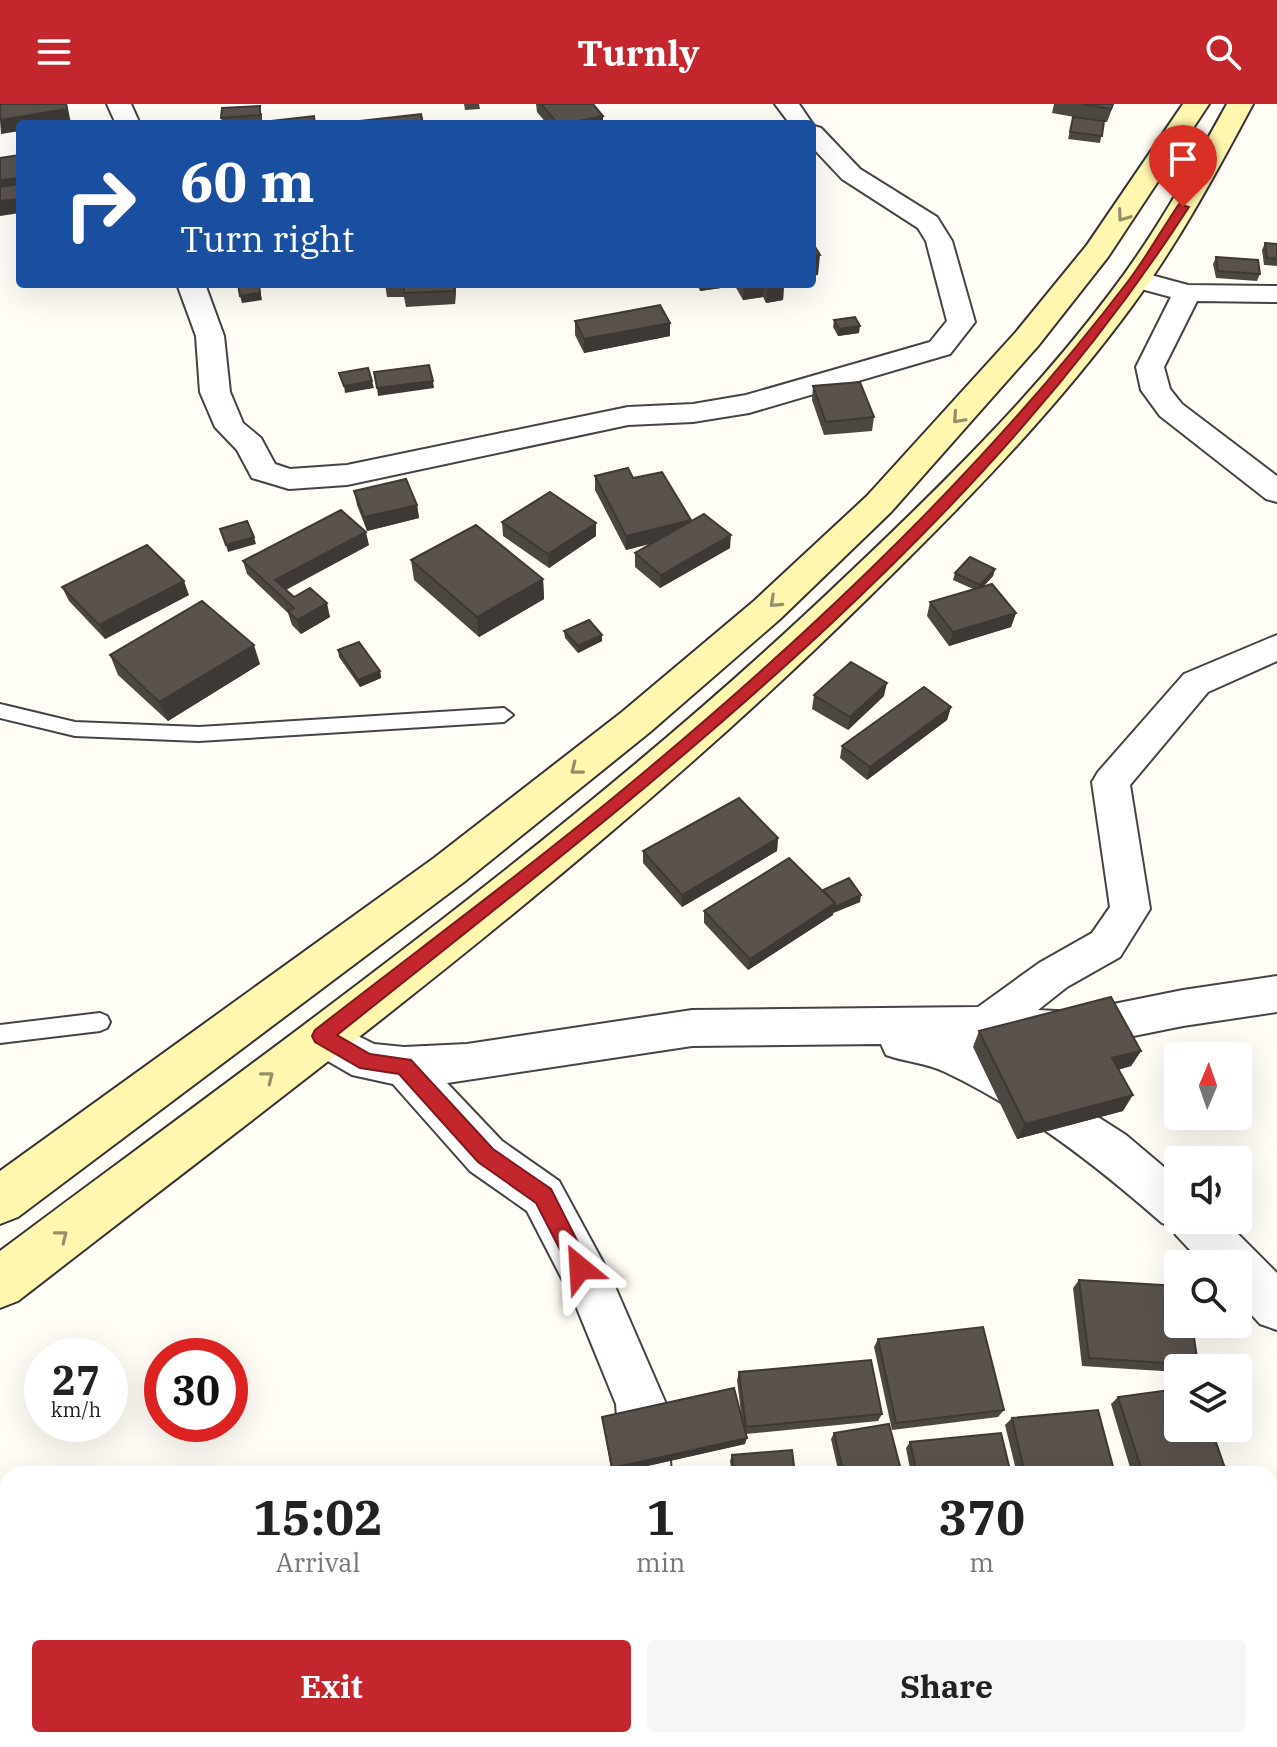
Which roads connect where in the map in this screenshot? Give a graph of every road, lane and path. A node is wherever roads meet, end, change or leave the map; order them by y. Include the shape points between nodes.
1 (787, 104) edge
2 (1196, 104) edge
3 (1240, 104) edge
4 (800, 120) edge
5 (816, 137) edge
6 (1136, 279) junction
7 (192, 288) edge
8 (1187, 293) junction
9 (1277, 294) edge
10 (1227, 451) junction
11 (1277, 471) edge
12 (1277, 492) edge
13 (1277, 647) edge
14 (0, 711) edge
15 (504, 715) dead end
16 (1277, 994) edge
17 (100, 1022) dead end
18 (986, 1025) junction
19 (831, 1027) junction
20 (0, 1034) edge
21 (322, 1036) junction
22 (404, 1066) junction
23 (1164, 1196) edge
24 (0, 1200) edge
25 (1206, 1234) edge
26 (1222, 1250) edge
27 (1252, 1281) edge
28 (0, 1283) edge
29 (1277, 1307) edge
30 (645, 1466) edge

1 - 4 street
2 -> 24 main road via 1098,251 1027,339 879,504 767,610 449,870
3 - 6 main road via 1200,180
5 - 7 street via 851,174 928,223 939,241 961,322 940,348 749,404 628,416 347,475 289,479 263,471 250,445 230,427 215,392 210,336
6 - 8 street
6 - 21 main road via 966,479 825,622 648,778
8 - 9 street
8 - 10 street via 1150,367 1156,390 1171,410
10 - 11 street
10 - 12 street
13 - 18 street via 1196,683 1111,782 1130,909 1106,945 1053,975
14 - 15 lane via 75,729 199,734
16 - 18 street via 1074,1030
17 - 20 lane
18 - 19 street
19 - 22 street via 692,1028 467,1063
19 - 23 street via 951,1053 1110,1149
21 - 22 street via 367,1062
28 -> 21 main road
22 - 30 street via 486,1156 543,1196 593,1291 641,1404
25 - 26 street
27 - 29 street

